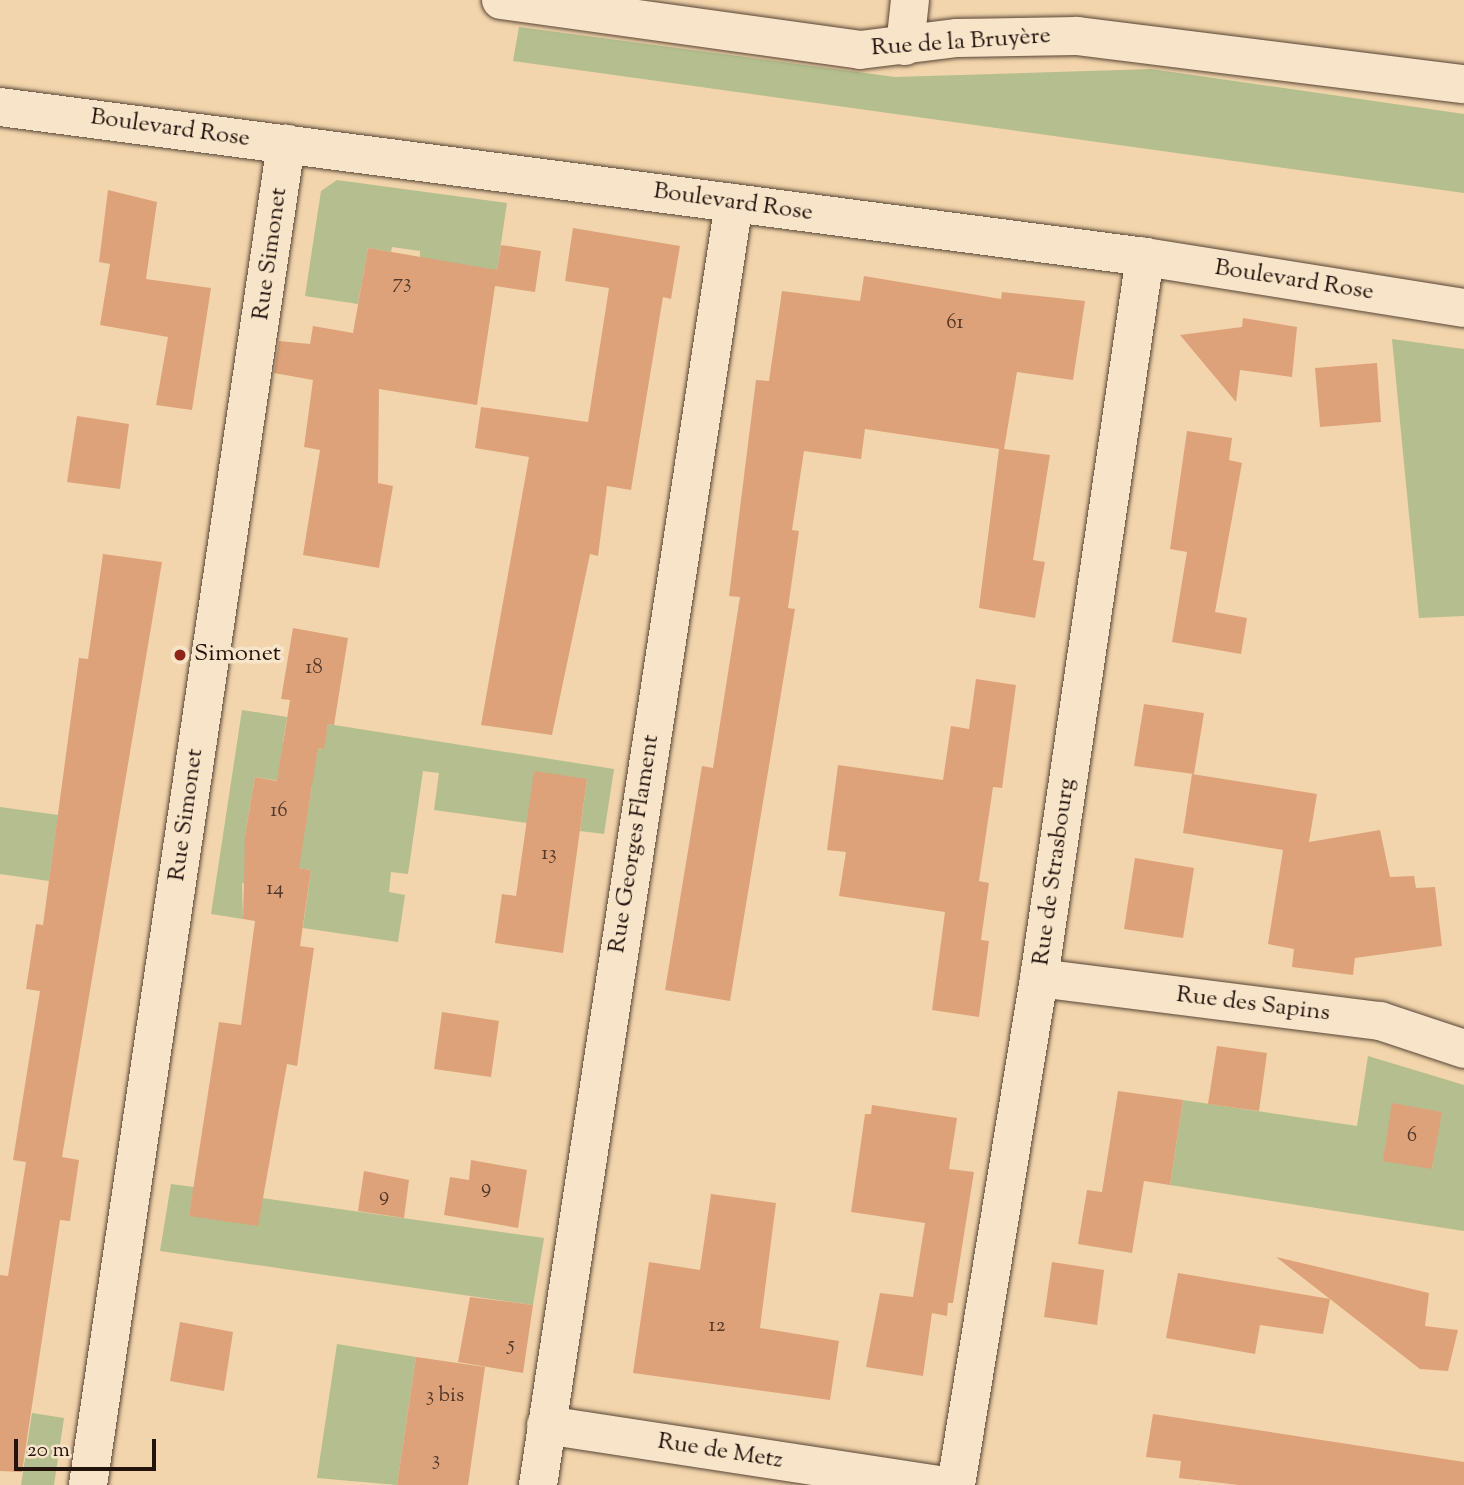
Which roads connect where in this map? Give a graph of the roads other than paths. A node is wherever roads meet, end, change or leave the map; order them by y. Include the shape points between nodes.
1 (501, 0) edge
2 (910, 0) edge
3 (905, 46) junction
4 (1464, 84) edge
5 (0, 107) edge
6 (286, 144) junction
7 (734, 204) junction
8 (1145, 257) junction
9 (1464, 308) edge
10 (1039, 978) junction
11 (1464, 1049) edge
12 (546, 1424) junction
13 (88, 1485) edge
14 (538, 1485) edge
15 (936, 1485) edge
16 (956, 1485) edge

1 - 3 street, Rue de la Bruyère via 860,50
2 - 3 street
3 - 4 street, Rue de la Bruyère via 957,38 1077,36
5 - 6 street, Boulevard Rose
6 - 7 street, Boulevard Rose
6 - 13 street, Rue Simonet
7 - 8 street, Boulevard Rose
7 - 12 street, Rue Georges Flament
8 - 9 street, Boulevard Rose
8 - 10 street, Rue de Strasbourg
10 - 11 street, Rue des Sapins via 1380,1021
10 - 16 street, Rue de Strasbourg
12 - 14 street, Rue Georges Flament
12 - 15 street, Rue de Metz

